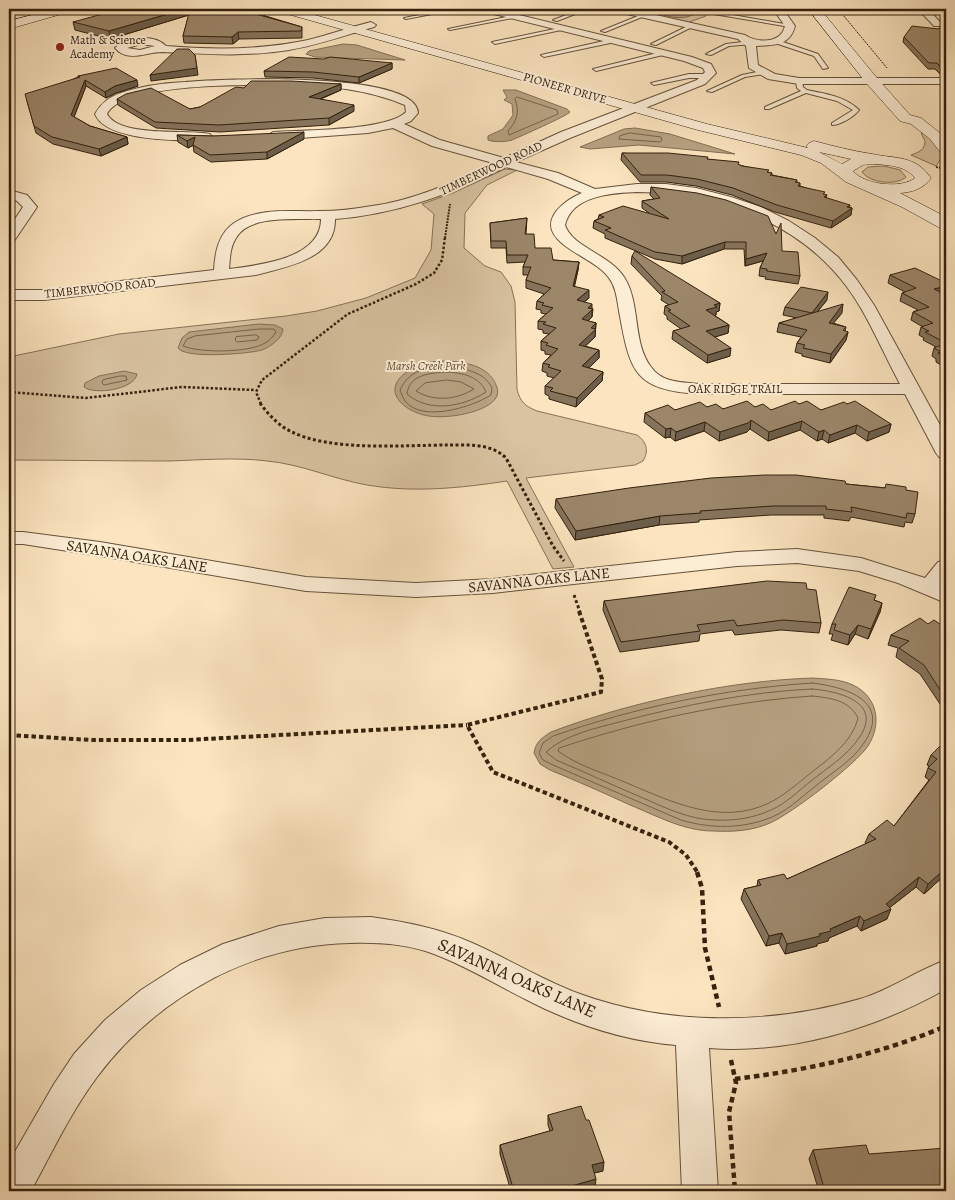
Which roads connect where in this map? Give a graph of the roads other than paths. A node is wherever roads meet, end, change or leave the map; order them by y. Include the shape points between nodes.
1 (26, 9) edge
2 (68, 9) edge
3 (282, 9) edge
4 (310, 9) edge
5 (456, 9) edge
6 (485, 9) edge
7 (586, 9) edge
8 (618, 9) edge
9 (778, 9) edge
10 (814, 9) edge
11 (923, 9) edge
12 (513, 12) edge
13 (710, 12) dead end
14 (9, 13) edge
15 (645, 15) junction
16 (406, 18) dead end
17 (555, 20) dead end
18 (937, 24) dead end
19 (9, 25) edge
20 (371, 25) junction
21 (692, 26) junction
22 (790, 26) junction
23 (564, 28) junction
24 (356, 29) junction
25 (450, 29) dead end
26 (603, 31) dead end
27 (613, 40) junction
28 (495, 42) dead end
29 (777, 42) junction
30 (654, 44) dead end
31 (751, 44) junction
32 (159, 49) dead end
33 (236, 52) junction
34 (665, 53) junction
35 (709, 54) dead end
36 (544, 55) dead end
37 (825, 68) dead end
38 (596, 69) dead end
39 (762, 73) junction
40 (234, 74) junction
41 (709, 76) junction
42 (799, 81) junction
43 (872, 81) junction
44 (946, 81) edge
45 (654, 83) dead end
46 (805, 90) junction
47 (710, 91) dead end
48 (650, 102) junction
49 (634, 108) junction
50 (767, 108) dead end
51 (905, 118) junction
52 (394, 124) junction
53 (834, 124) dead end
54 (261, 136) edge
55 (218, 137) edge
56 (946, 150) edge
57 (878, 160) junction
58 (504, 162) junction
59 (936, 172) edge
60 (846, 174) junction
61 (869, 185) junction
62 (9, 194) edge
63 (595, 194) junction
64 (946, 210) edge
65 (328, 215) junction
66 (946, 224) edge
67 (9, 238) edge
68 (221, 274) junction
69 (9, 295) edge
70 (911, 389) junction
71 (946, 453) edge
72 (9, 538) edge
73 (946, 567) edge
74 (938, 592) edge
75 (946, 974) edge
76 (692, 1033) junction
77 (12, 1191) edge
78 (700, 1191) edge

1 - 14 street
2 - 19 street
3 - 24 street, PIONEER DRIVE
4 - 20 street, PIONEER DRIVE
5 - 16 lane
6 - 12 street
7 - 17 lane
8 - 15 street
9 - 22 street
10 - 43 street
11 - 18 street
12 - 23 street
12 - 25 lane
13 - 22 lane
15 - 21 street
15 - 26 lane
20 - 24 street
20 - 48 street, PIONEER DRIVE
21 - 30 lane
21 - 31 street via 740,37
22 - 29 street via 784,38
23 - 27 street
23 - 28 lane
24 - 33 street via 294,45
24 - 49 street, PIONEER DRIVE
27 - 34 street
27 - 36 lane
29 - 31 street
29 - 37 lane via 816,55
31 - 35 lane via 728,45
31 - 39 street via 753,66
32 - 33 street
33 - 40 street
34 - 38 lane
34 - 41 street via 702,63 710,69
39 - 42 street
39 - 47 lane via 744,76
40 - 52 street via 373,91 409,103 412,113
40 - 55 street via 142,90 108,103 101,114 110,124 132,131
41 - 45 lane via 689,76
41 - 48 street, TIMBERWOOD ROAD via 702,82
42 - 43 street
42 - 46 lane via 800,88
43 - 44 street
43 - 51 street
46 - 50 lane
46 - 53 lane via 844,101 856,110
48 - 49 street, TIMBERWOOD ROAD
48 - 57 street, PIONEER DRIVE
49 - 58 street, TIMBERWOOD ROAD
49 - 60 street, PIONEER DRIVE via 806,152 826,160
51 - 56 street via 916,121
51 - 57 street via 904,122 916,134 916,147
52 - 54 street via 368,129
52 - 58 street via 436,143
57 - 59 street, PIONEER DRIVE
57 - 60 street via 851,164 845,168
58 - 63 street via 560,178
58 - 65 street, TIMBERWOOD ROAD via 417,200
59 - 61 street via 914,186
59 - 64 street via 930,199
60 - 61 street, PIONEER DRIVE
61 - 66 street
62 - 67 street via 22,198 30,208
63 - 70 street, OAK RIDGE TRAIL via 643,188 698,192 737,203 784,226 823,252 852,284
63 - 70 street, OAK RIDGE TRAIL via 568,207 559,218 559,228 570,242 602,262 618,279 638,362 650,377 667,385 695,389
65 - 68 street, TIMBERWOOD ROAD via 325,237 302,256 256,270
65 - 68 street, TIMBERWOOD ROAD via 278,216 237,227 229,234 222,252
68 - 69 street, TIMBERWOOD ROAD via 44,295
70 - 71 street, OAK RIDGE TRAIL
72 - 74 street, SAVANNA OAKS LANE via 100,549 306,584 416,590 493,586 773,556 810,557 861,565
73 - 74 street
75 - 76 street, SAVANNA OAKS LANE via 879,1006 828,1021 779,1030
76 - 77 street, SAVANNA OAKS LANE via 627,1023 578,1008 537,991 453,947 416,936 372,930 328,930 288,936 246,948 204,967 159,995 120,1026 86,1065
76 - 78 street

